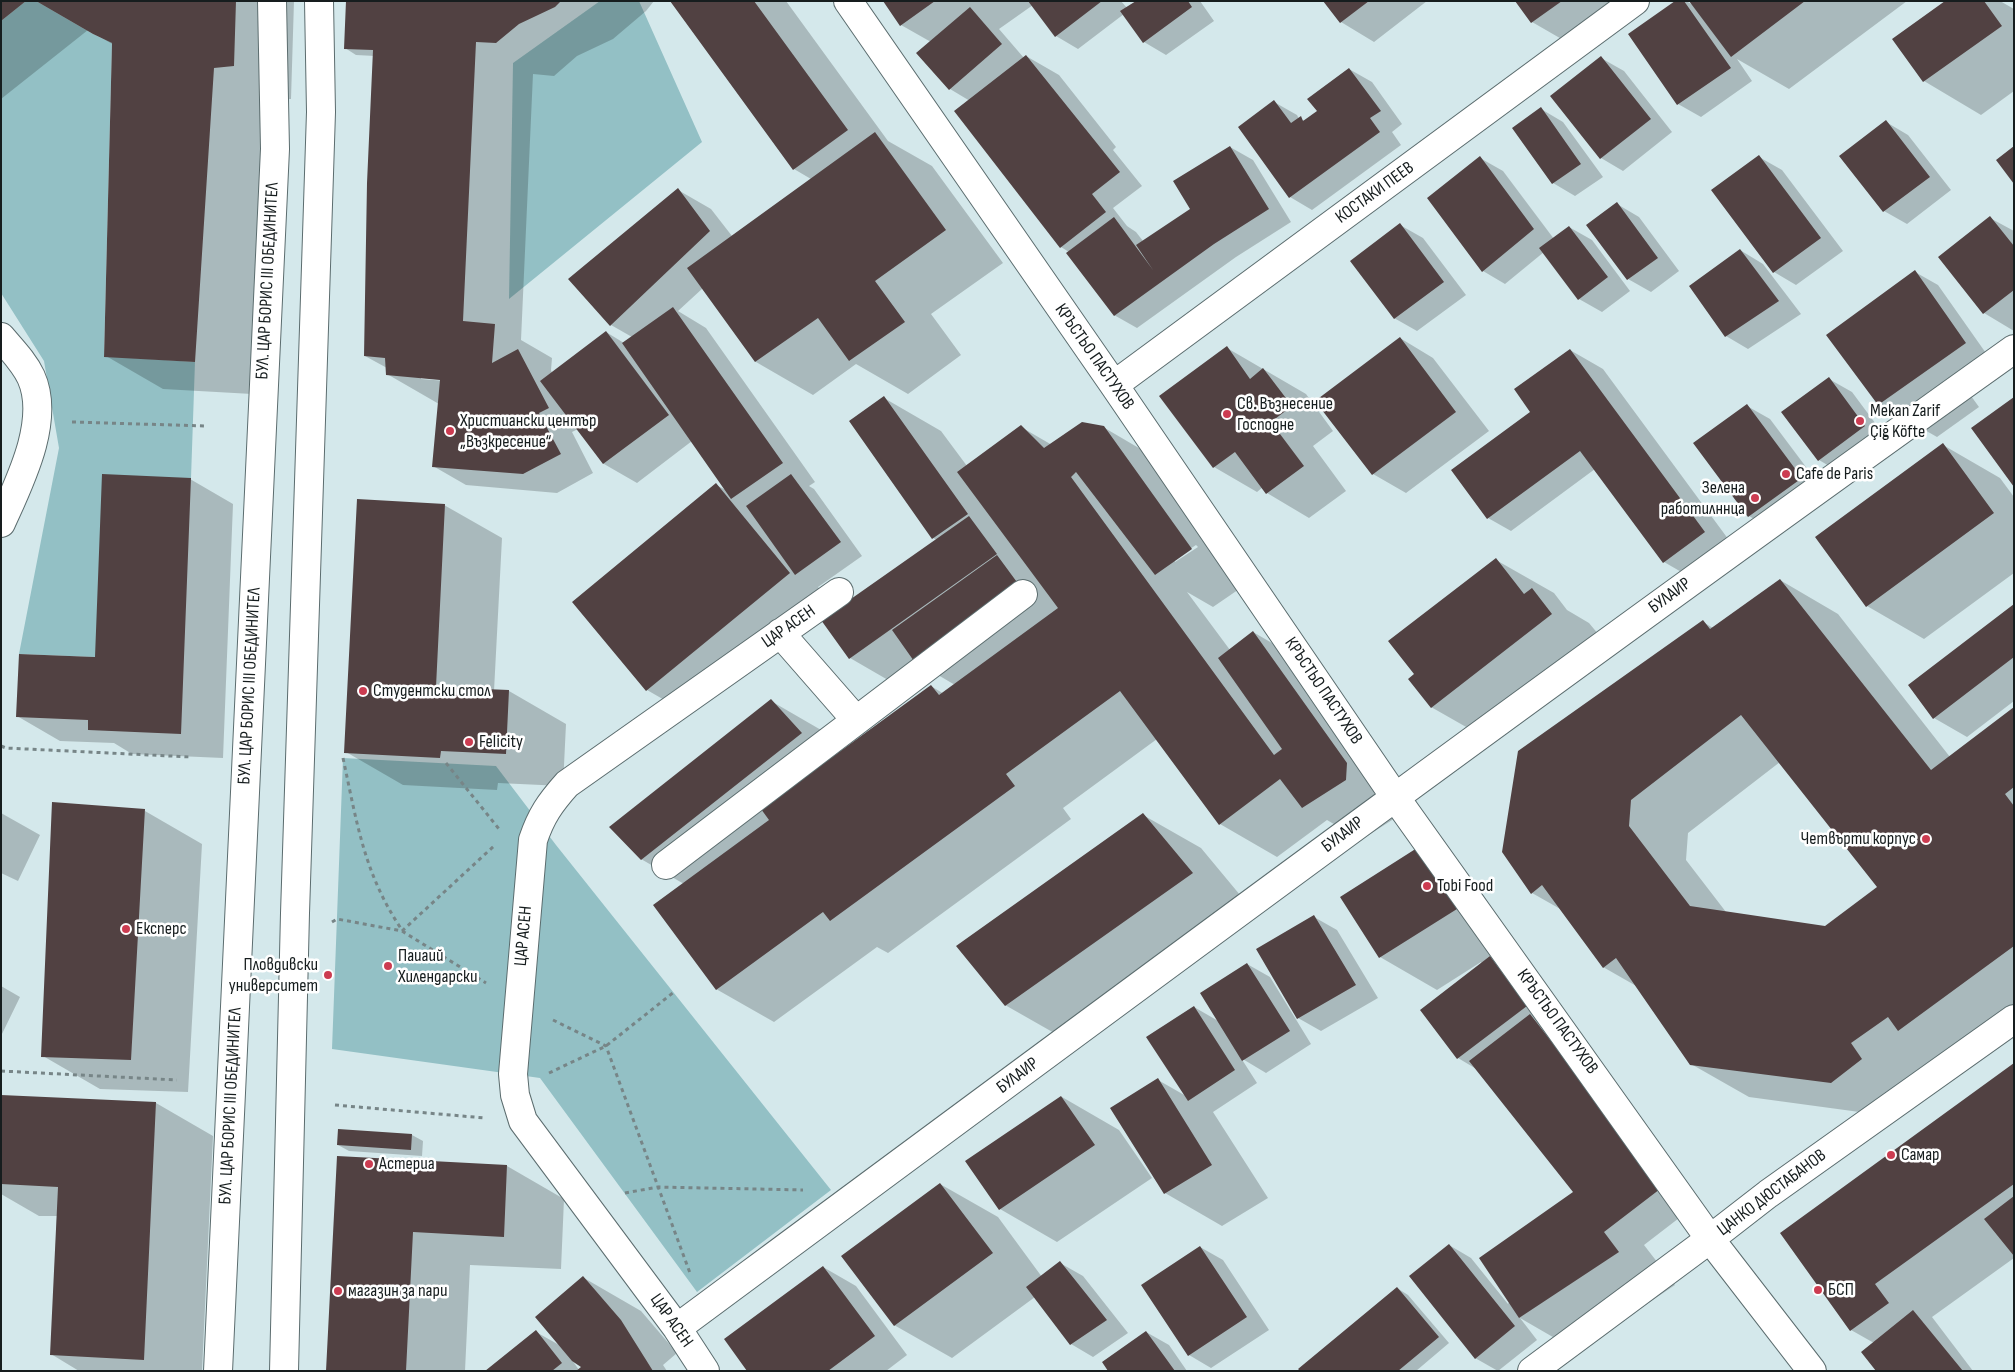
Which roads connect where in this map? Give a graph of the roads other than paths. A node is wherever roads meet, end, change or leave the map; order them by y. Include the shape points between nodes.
1 (272, 1) edge
2 (318, 1) edge
3 (848, 1) edge
4 (1635, 1) edge
5 (1, 337) edge
6 (2014, 349) edge
7 (1114, 385) junction
8 (1, 524) edge
9 (839, 592) dead end
10 (1023, 594) dead end
11 (780, 633) junction
12 (856, 720) junction
13 (1395, 797) junction
14 (666, 865) dead end
15 (2014, 1019) edge
16 (1710, 1240) junction
17 (677, 1328) junction
18 (218, 1371) edge
19 (284, 1371) edge
20 (705, 1371) edge
21 (1532, 1371) edge
22 (1812, 1371) edge

1 - 18 street, БУЛ. ЦАР БОРИС III ОБЕДИНИТЕЛ via 275,149
2 - 19 street via 321,122 295,895
3 - 7 street, КРЪСТЬО ПАСТУХОВ
4 - 7 street, КОСТАКИ ПЕЕВ
5 - 8 street via 32,379 37,421 30,456
6 - 13 street, БУЛАИР
7 - 13 street, КРЪСТЬО ПАСТУХОВ
9 - 11 street, ЦАР АСЕН
10 - 12 street
11 - 12 street
11 - 17 street, ЦАР АСЕН via 567,784 539,819 533,840 513,1074 515,1096 523,1121
12 - 14 street
13 - 16 street, КРЪСТЬО ПАСТУХОВ
13 - 17 street, БУЛАИР
15 - 16 street, ЦАНКО ДЮСТАБАНОВ via 1776,1188
16 - 21 street, ЦАНКО ДЮСТАБАНОВ
16 - 22 street, КРЪСТЬО ПАСТУХОВ
17 - 20 street, ЦАР АСЕН

